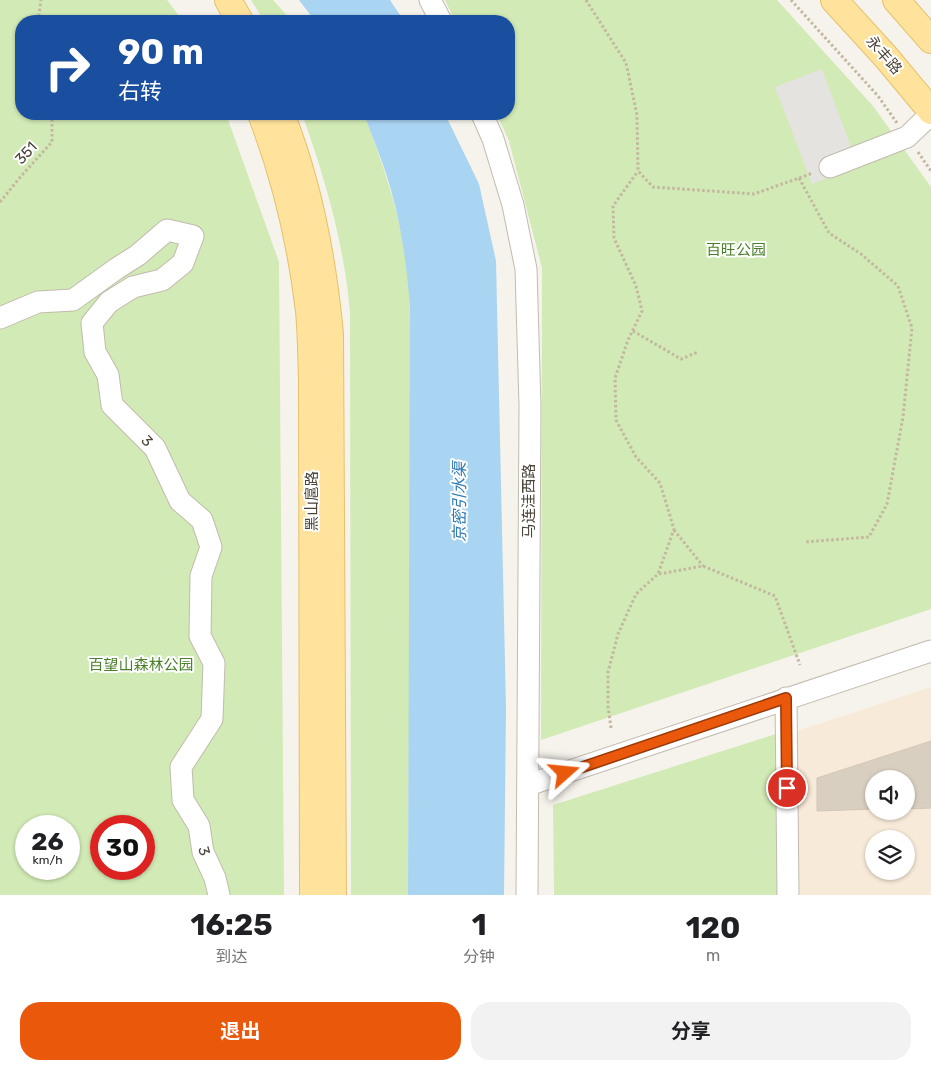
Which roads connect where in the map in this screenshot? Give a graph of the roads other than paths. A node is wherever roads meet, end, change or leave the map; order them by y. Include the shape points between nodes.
1 (208, 0) edge
2 (228, 0) edge
3 (430, 0) edge
4 (834, 0) edge
5 (896, 0) edge
6 (217, 15) edge
7 (237, 15) edge
8 (438, 15) edge
9 (931, 40) edge
10 (931, 113) edge
11 (263, 120) edge
12 (284, 120) edge
13 (485, 120) edge
14 (830, 167) road end
15 (0, 318) edge
16 (931, 650) edge
17 (786, 698) junction
18 (528, 785) junction
19 (219, 895) edge
20 (313, 895) edge
21 (333, 895) edge
22 (527, 895) edge
23 (788, 895) edge

1 - 6 main road
2 - 7 main road
3 - 8 street
4 - 10 main road, 永丰路
5 - 9 main road
10 - 14 street via 907,137
11 - 20 main road, 黑山扈路 via 297,239 310,328
12 - 21 main road, 黑山扈路 via 292,139 309,204 322,267 330,334
13 - 18 street, 马连洼西路 via 513,205 526,269 530,406
15 - 19 street, 3 / 3 via 38,302 73,300 138,255 167,230 193,236 183,263 162,280 133,287 110,302 92,323 95,352 108,375 112,406 154,448 180,501 202,520 211,547 201,576 200,636 214,663 212,719 181,767 183,800 199,826 203,852
16 - 17 street
17 - 18 street
17 - 23 street
18 - 22 street, 马连洼西路

